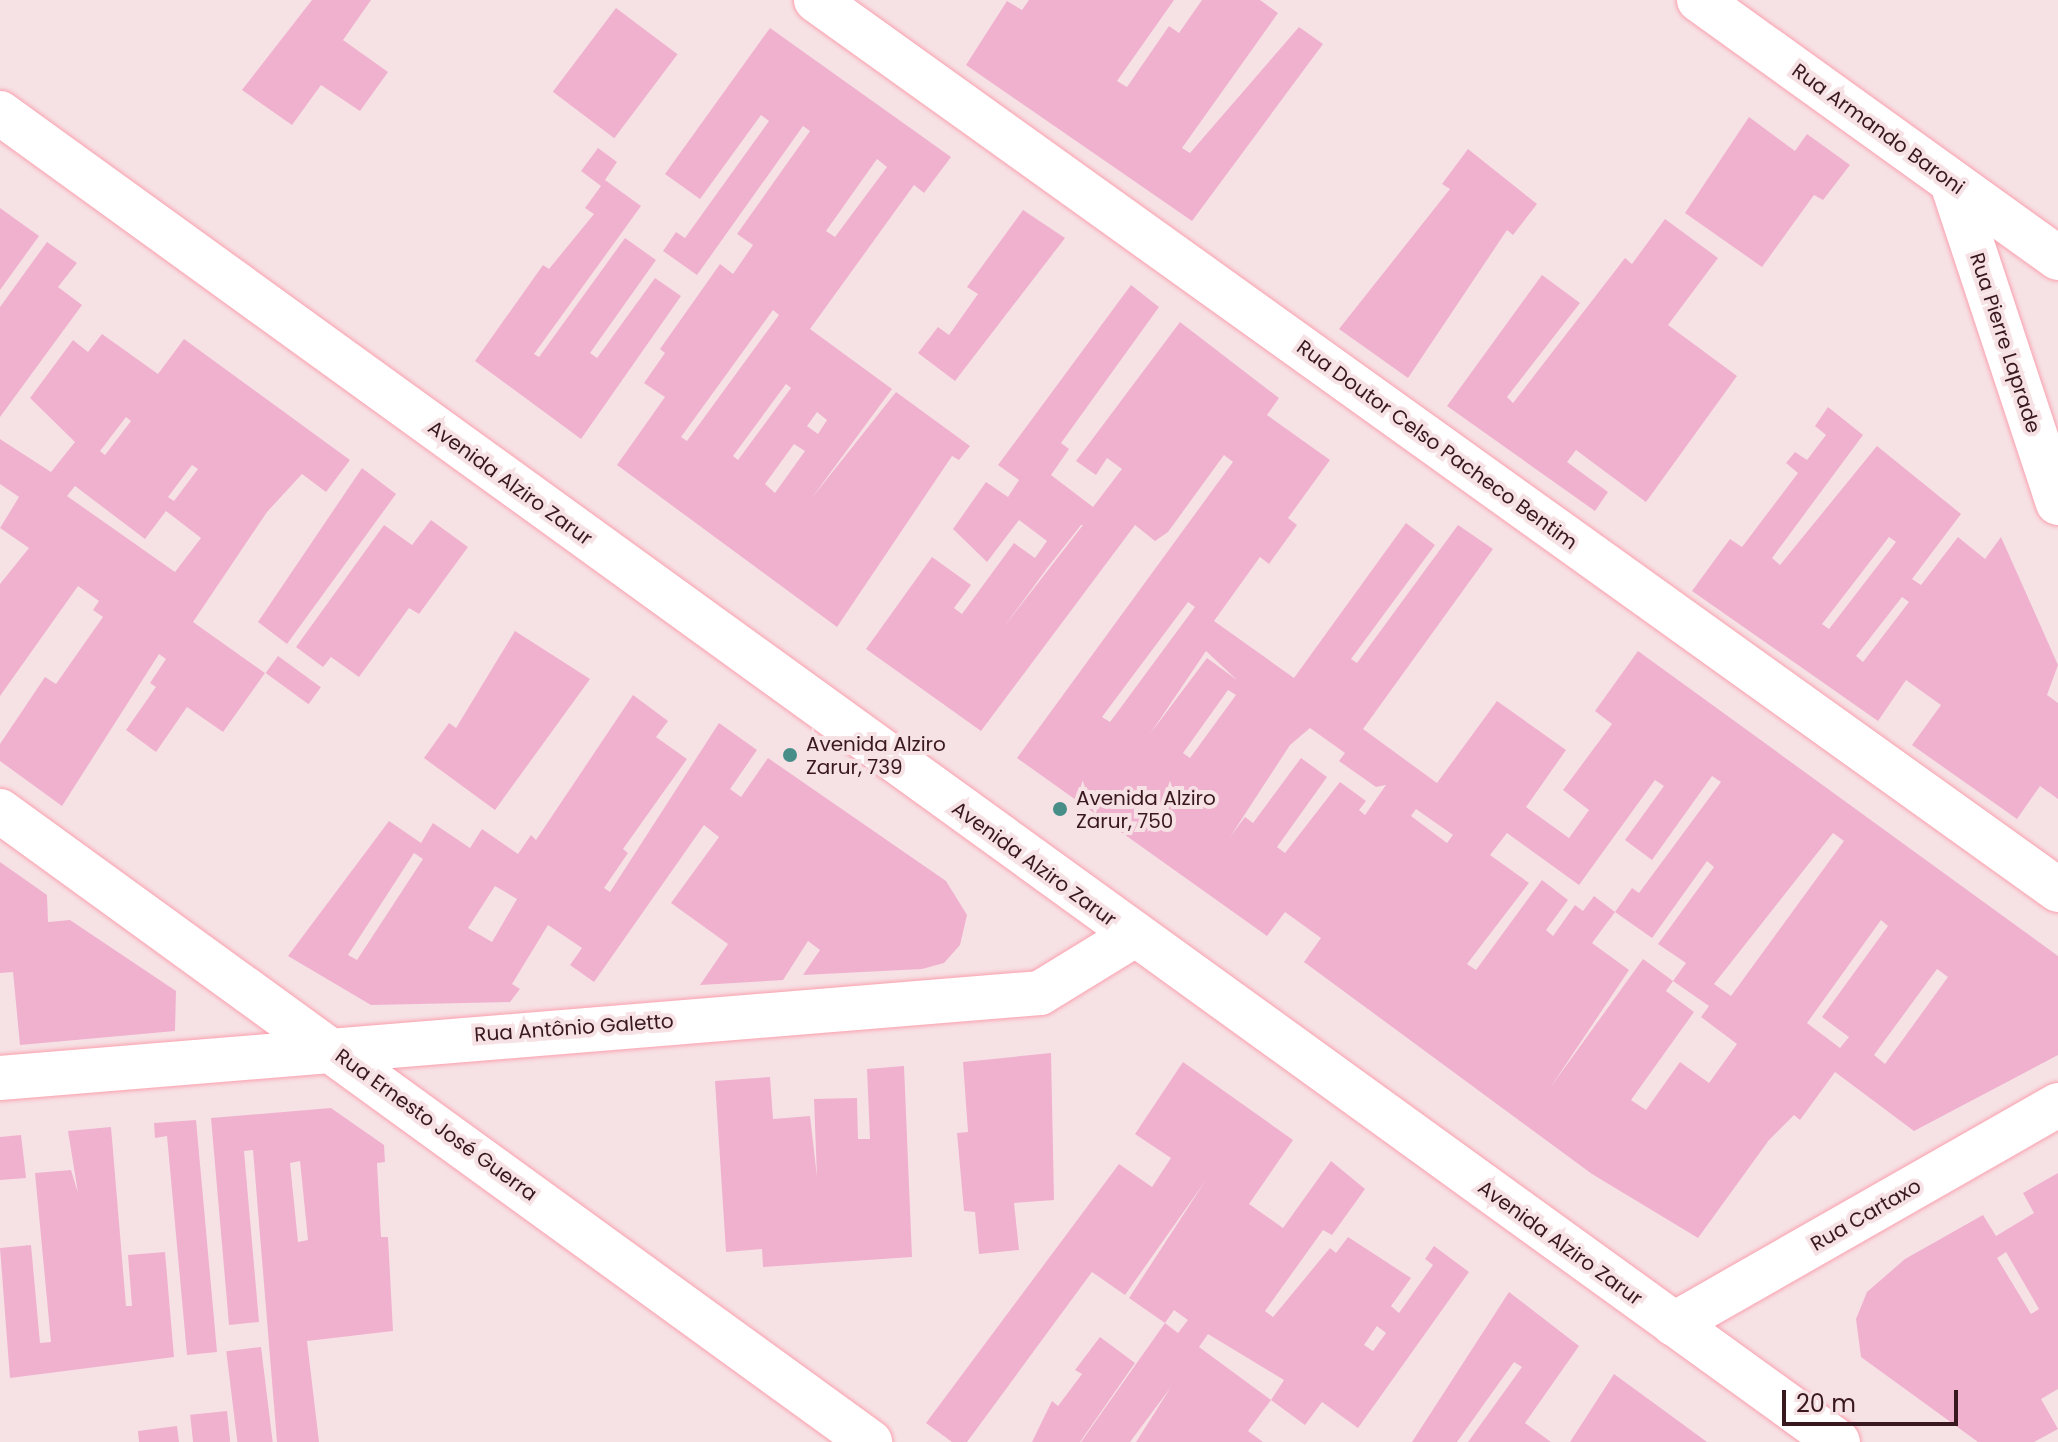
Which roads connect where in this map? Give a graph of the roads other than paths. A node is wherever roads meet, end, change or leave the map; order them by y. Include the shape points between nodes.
1 (816, 0) edge
2 (1699, 0) edge
3 (0, 113) edge
4 (1952, 183) junction
5 (2058, 258) edge
6 (2058, 503) edge
7 (0, 811) edge
8 (2058, 890) edge
9 (1133, 936) junction
10 (329, 1047) junction
11 (0, 1078) edge
12 (2058, 1105) edge
13 (1674, 1324) junction
14 (870, 1442) edge
15 (1838, 1442) edge

1 - 8 street, Rua Doutor Celso Pacheco Bentim
2 - 4 street, Rua Armando Baroni
3 - 9 street, Avenida Alziro Zarur
4 - 5 street, Rua Armando Baroni
4 - 6 street, Rua Pierre Laprade
7 - 10 street, Rua Ernesto José Guerra
9 - 10 street, Rua Antônio Galetto via 1040,993
9 - 13 street, Avenida Alziro Zarur
10 - 11 street, Rua Antônio Galetto
10 - 14 street, Rua Ernesto José Guerra
12 - 13 street, Rua Cartaxo
13 - 15 street, Avenida Alziro Zarur

